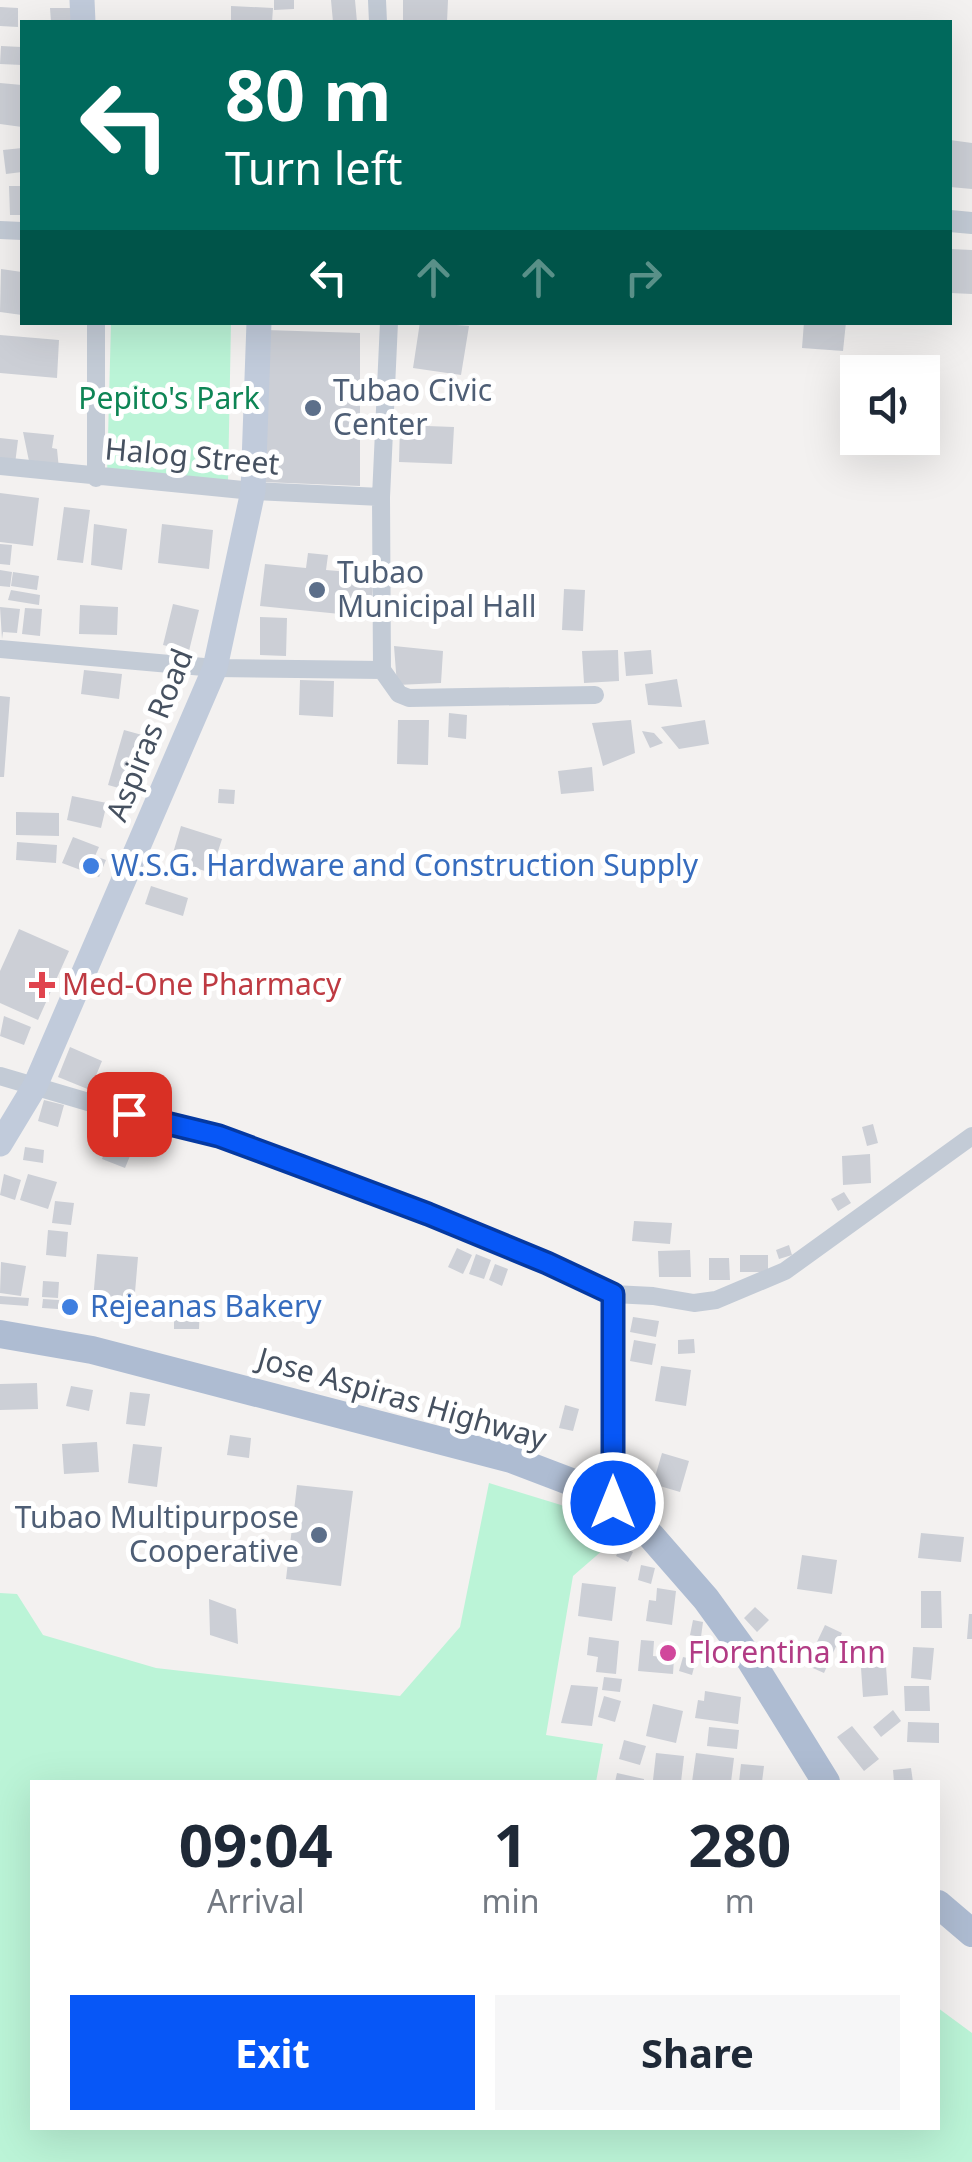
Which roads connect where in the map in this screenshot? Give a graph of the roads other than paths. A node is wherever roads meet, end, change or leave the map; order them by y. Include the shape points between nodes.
1 (96, 325) edge
2 (259, 325) edge
3 (389, 325) edge
4 (0, 466) edge
5 (96, 478) junction
6 (253, 491) junction
7 (381, 497) junction
8 (0, 649) edge
9 (215, 668) junction
10 (382, 670) junction
11 (595, 695) dead end
12 (0, 1076) edge
13 (36, 1086) junction
14 (972, 1136) edge
15 (0, 1144) edge
16 (613, 1294) junction
17 (0, 1334) edge
18 (613, 1503) junction
19 (823, 1780) edge
20 (940, 1906) edge
21 (972, 1933) edge

1 - 5 street
2 - 6 main road, Aspiras Road
3 - 7 street
4 - 5 street, Halog Street
5 - 6 street, Halog Street
6 - 7 street, Halog Street
6 - 9 main road, Aspiras Road
7 - 10 street
8 - 9 street
9 - 10 street
9 - 13 main road, Aspiras Road
10 - 11 street via 409,698
12 - 13 street
13 - 15 main road, Aspiras Road
13 - 16 street via 236,1142 428,1214
14 - 16 street via 785,1272 744,1291 694,1303
16 - 18 street
17 - 18 main road, Jose Aspiras Highway via 92,1350 512,1459
18 - 19 main road, Jose Aspiras Highway via 706,1598
20 - 21 main road

